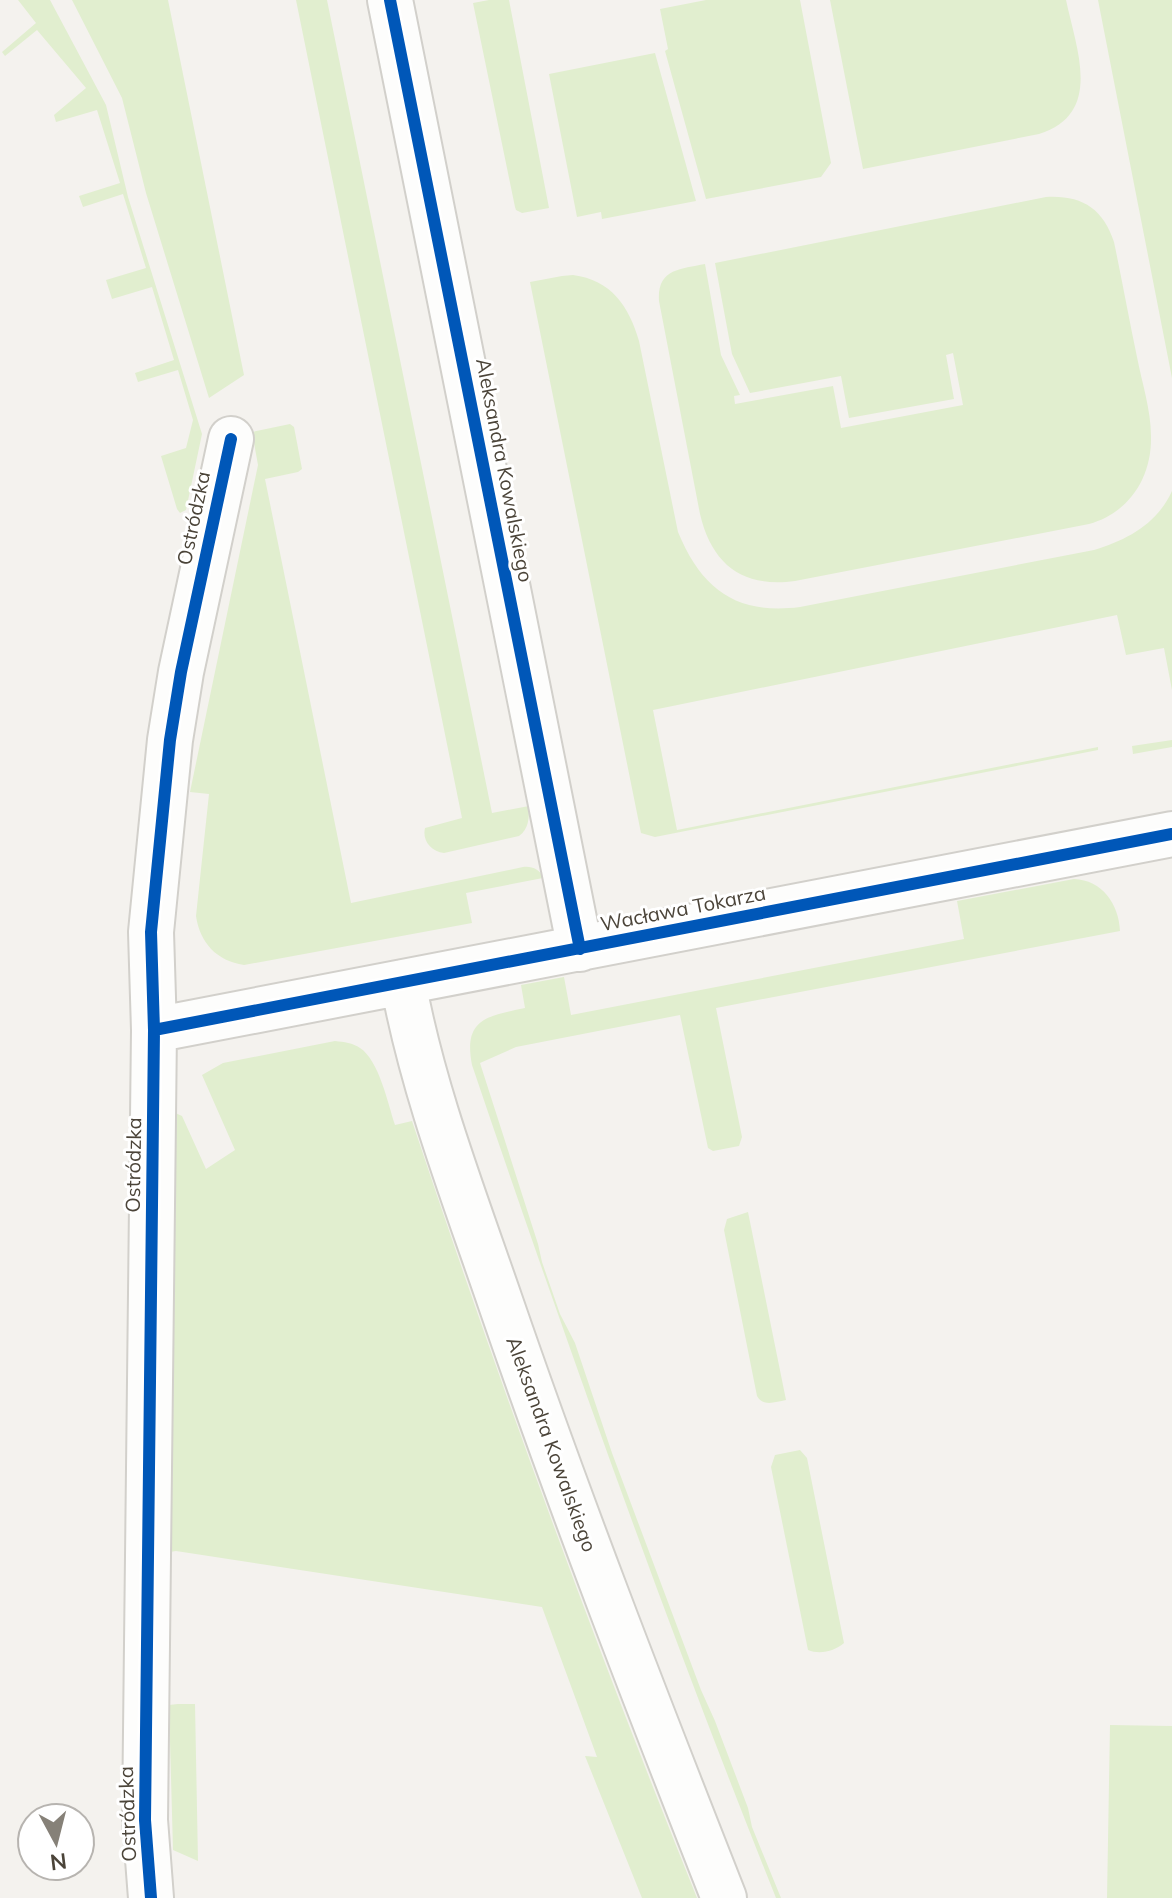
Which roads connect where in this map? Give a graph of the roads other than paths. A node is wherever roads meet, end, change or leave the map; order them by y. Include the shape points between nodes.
1 (390, 0) edge
2 (231, 439) dead end
3 (1172, 834) edge
4 (580, 949) junction
5 (403, 982) junction
6 (154, 1030) junction
7 (151, 1898) edge
8 (724, 1898) edge

1 - 4 street, Aleksandra Kowalskiego
2 - 6 street, Ostródzka via 170,740 151,932
3 - 4 street, Wacława Tokarza
4 - 5 street, Wacława Tokarza
5 - 6 street, Wacława Tokarza
5 - 8 street, Aleksandra Kowalskiego via 430,1093 516,1349
6 - 7 street, Ostródzka via 145,1820

